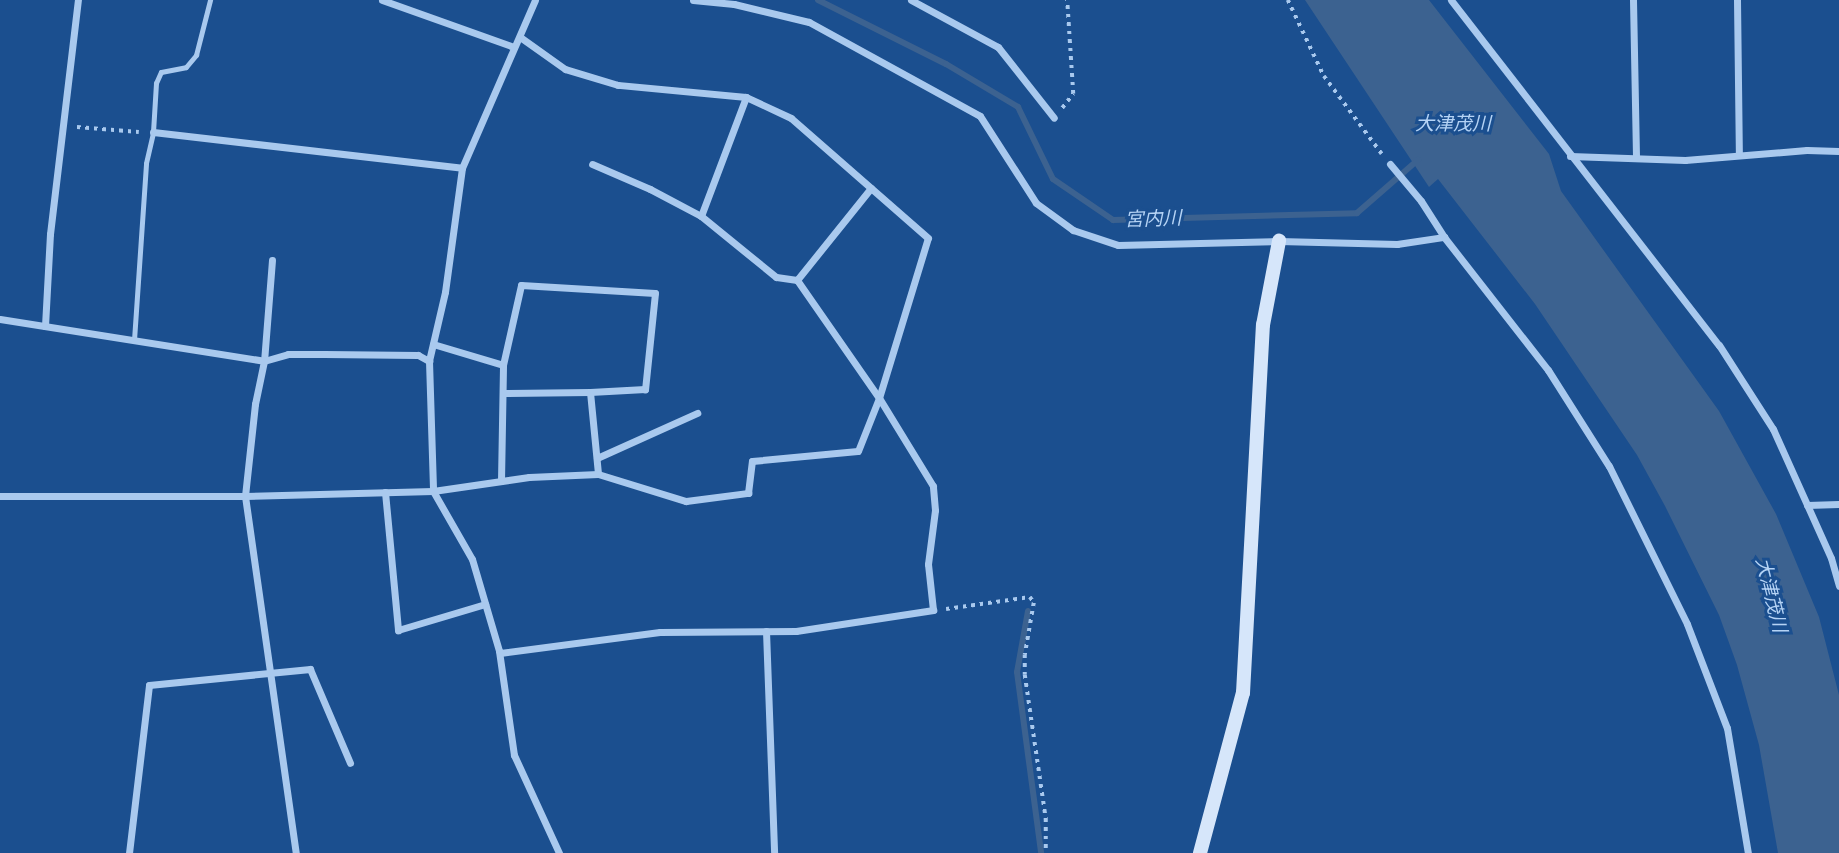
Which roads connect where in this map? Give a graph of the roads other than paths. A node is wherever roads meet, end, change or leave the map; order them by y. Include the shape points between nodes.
1 (78, 0) edge
2 (210, 0) edge
3 (382, 0) edge
4 (535, 0) edge
5 (693, 0) edge
6 (911, 0) edge
7 (1451, 0) edge
8 (1633, 0) edge
9 (1737, 0) edge
10 (520, 37) junction
11 (514, 47) junction
12 (746, 97) junction
13 (1054, 118) road end
14 (153, 132) junction
15 (1839, 151) edge
16 (1739, 155) junction
17 (1570, 156) junction
18 (1636, 158) junction
19 (592, 164) dead end
20 (1390, 164) road end
21 (462, 168) junction
22 (871, 188) junction
23 (701, 216) junction
24 (1444, 237) junction
25 (1279, 241) junction
26 (272, 260) dead end
27 (797, 280) junction
28 (0, 319) edge
29 (45, 326) junction
30 (134, 340) junction
31 (433, 344) junction
32 (264, 361) junction
33 (429, 361) junction
34 (503, 365) junction
35 (590, 392) junction
36 (503, 393) junction
37 (879, 398) junction
38 (697, 413) dead end
39 (597, 458) junction
40 (598, 474) junction
41 (501, 481) junction
42 (433, 491) junction
43 (385, 492) junction
44 (0, 496) edge
45 (245, 496) junction
46 (1839, 504) edge
47 (1807, 505) junction
48 (1839, 586) edge
49 (485, 604) junction
50 (766, 631) junction
51 (500, 653) junction
52 (270, 671) junction
53 (350, 763) dead end
54 (129, 853) edge
55 (296, 853) edge
56 (559, 853) edge
57 (775, 853) edge
58 (1200, 853) edge
59 (1748, 853) edge

1 - 29 street via 50,234
2 - 14 lane via 196,55 186,67 161,72 156,83
3 - 11 street
4 - 10 street
5 - 25 street via 734,4 809,22 980,116 1036,203 1073,230 1118,245
6 - 13 street via 998,47
7 - 17 street
8 - 18 street
9 - 16 street
10 - 11 street
10 - 12 street via 565,69 618,85
11 - 21 street
12 - 22 street via 791,118
12 - 23 street
14 - 21 street
14 - 30 lane via 146,163
15 - 16 street
16 - 18 street
17 - 18 street
17 - 47 street via 1719,345 1773,429
19 - 23 street
20 - 24 street
21 - 31 street
22 - 27 street
22 - 37 street via 928,238
23 - 27 street via 776,277
24 - 25 street via 1397,244
24 - 59 street via 1548,370 1609,466 1687,624 1727,728
25 - 58 street via 1263,325 1243,693
26 - 32 street
27 - 37 street
28 - 29 street
29 - 30 street
30 - 32 street
31 - 33 street
31 - 34 street
32 - 33 street via 288,354 324,354 418,355
32 - 45 street
33 - 42 street
34 - 35 street via 521,285 655,293 645,389
34 - 36 street
35 - 36 street
35 - 39 street
36 - 41 street
37 - 40 street via 858,451 751,461 748,493 686,500
37 - 50 street via 933,486 935,510 928,564 933,610 796,631
38 - 39 street
39 - 40 street
40 - 41 street
41 - 42 street
42 - 43 street
42 - 49 street via 472,559
43 - 45 street
43 - 49 street via 398,630
44 - 45 street
45 - 52 street
46 - 47 street
47 - 48 street
49 - 51 street
50 - 51 street via 660,632
50 - 57 street
51 - 56 street via 514,755
52 - 53 street via 310,669
52 - 54 street via 149,685
52 - 55 street

